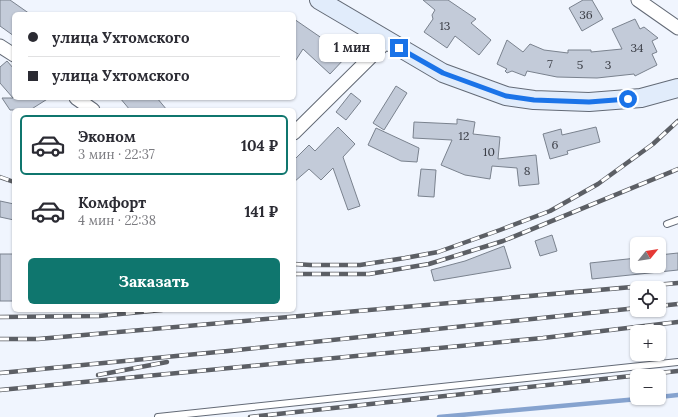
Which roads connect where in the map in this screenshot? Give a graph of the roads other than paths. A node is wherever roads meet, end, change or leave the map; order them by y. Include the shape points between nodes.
1 (319, 0) edge
2 (638, 0) edge
3 (678, 28) edge
4 (387, 41) junction
5 (0, 46) edge
6 (12, 54) edge
7 (678, 88) edge
8 (79, 100) edge
9 (90, 108) edge
10 (296, 132) edge
11 (678, 220) edge
12 (667, 224) dead end
13 (678, 362) edge
14 (158, 417) edge

1 - 4 street
2 - 3 street
4 - 7 street via 443,73 506,96 589,102 641,98
4 - 10 street
5 - 6 street
8 - 9 street
11 - 12 lane
13 - 14 lane

